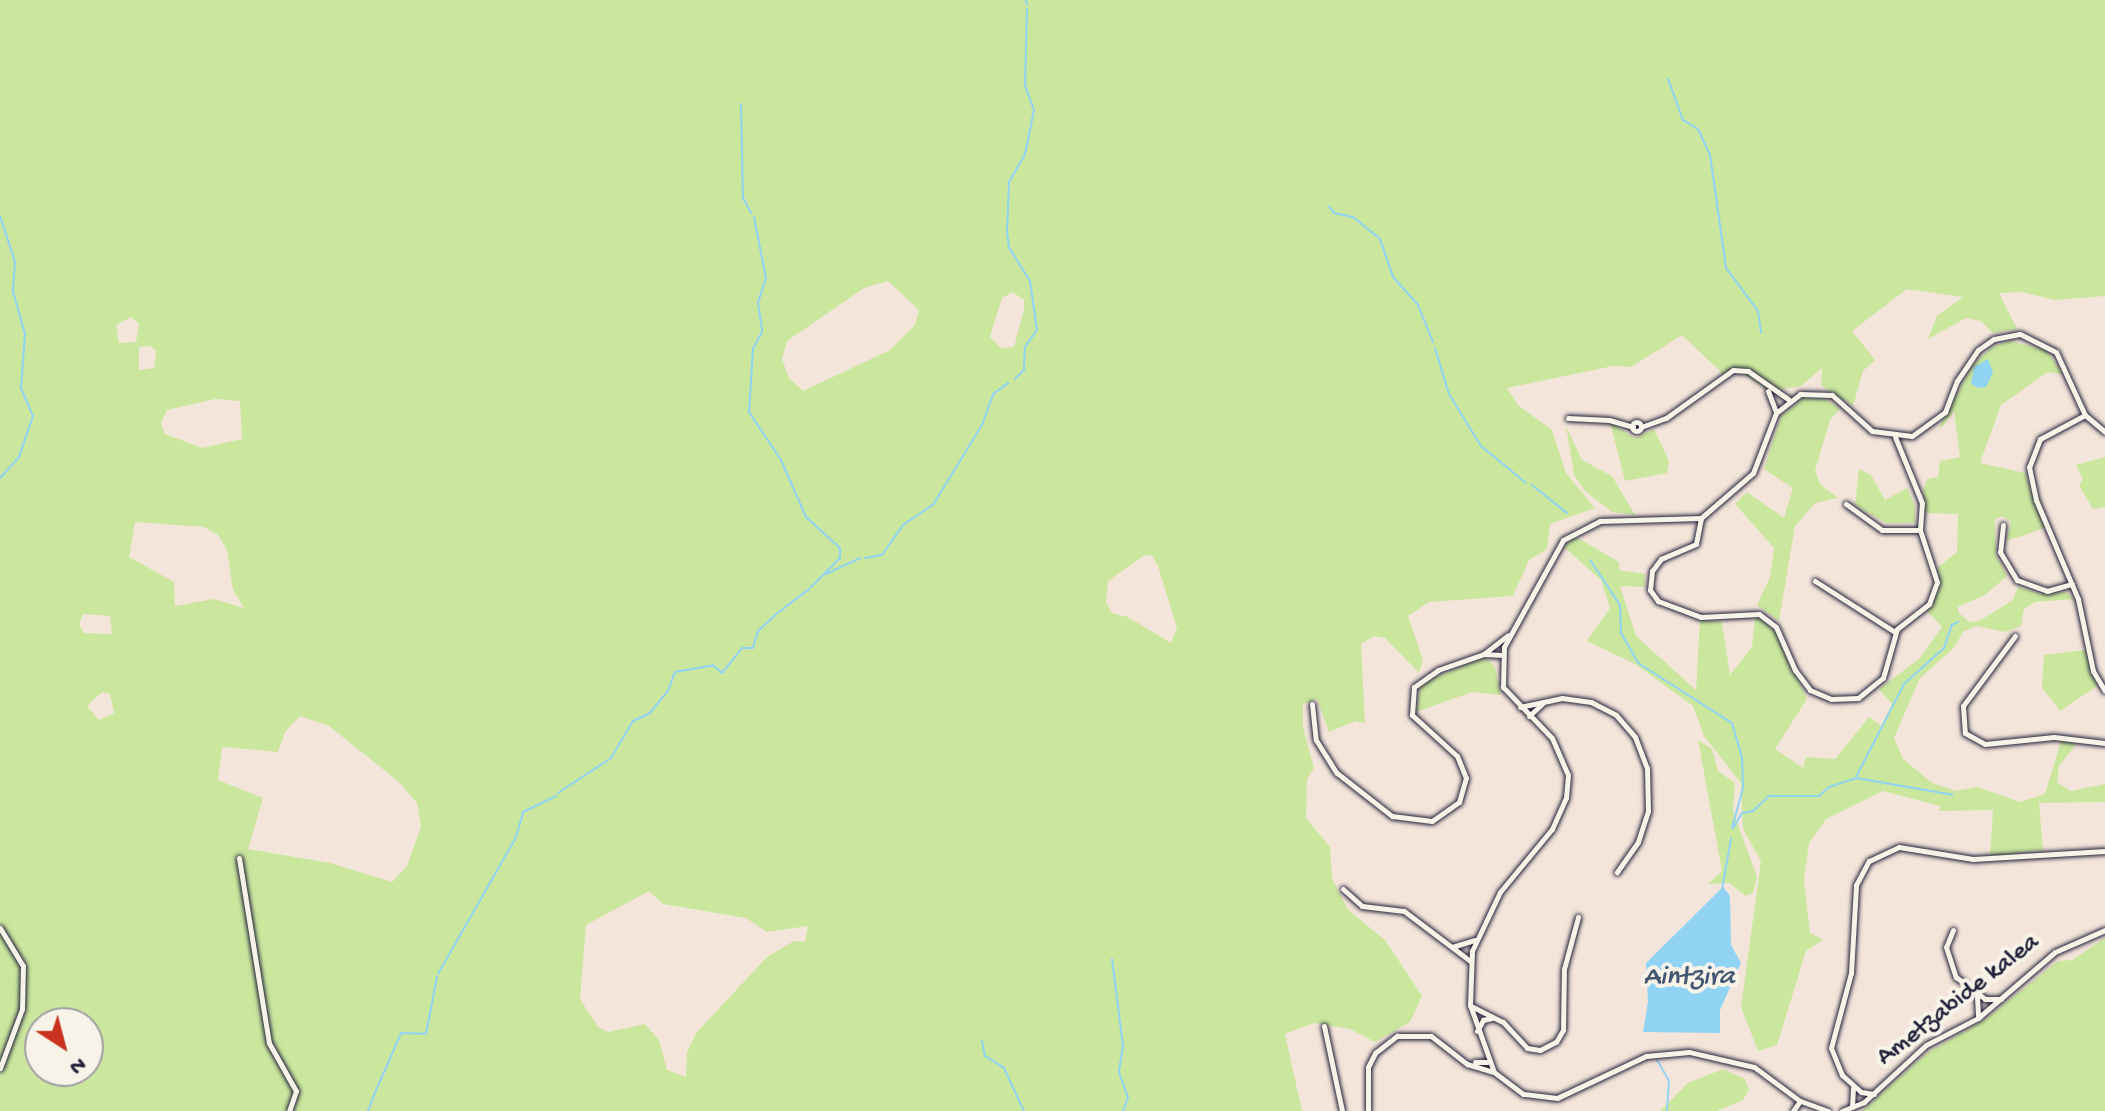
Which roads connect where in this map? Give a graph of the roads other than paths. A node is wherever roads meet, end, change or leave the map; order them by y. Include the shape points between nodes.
1 (1767, 389) junction
2 (1788, 399) junction
3 (2081, 408) junction
4 (1776, 413) junction
5 (2085, 415) junction
6 (1568, 418) dead end
7 (2072, 420) junction
8 (2105, 432) edge
9 (1912, 436) junction
10 (1895, 437) junction
11 (1905, 454) junction
12 (1846, 504) dead end
13 (1701, 518) junction
14 (2003, 525) dead end
15 (1920, 530) junction
16 (1815, 581) dead end
17 (2072, 584) junction
18 (1884, 622) junction
19 (1904, 622) junction
20 (1895, 632) junction
21 (1511, 633) junction
22 (2015, 636) dead end
23 (1484, 654) junction
24 (1502, 655) junction
25 (2105, 691) edge
26 (1548, 700) junction
27 (1312, 704) dead end
28 (1520, 707) junction
29 (1529, 716) junction
30 (2105, 743) edge
31 (2105, 851) edge
32 (239, 858) dead end
33 (1617, 872) dead end
34 (1343, 889) dead end
35 (1578, 917) dead end
36 (0, 928) edge
37 (1953, 930) dead end
38 (2105, 930) edge
39 (1475, 940) junction
40 (1461, 948) junction
41 (1472, 951) junction
42 (1470, 962) junction
43 (2002, 999) junction
44 (1983, 1001) junction
45 (1470, 1005) junction
46 (1990, 1008) junction
47 (1482, 1016) junction
48 (1473, 1018) junction
49 (1978, 1018) junction
50 (1324, 1026) dead end
51 (1476, 1031) junction
52 (1484, 1054) junction
53 (1488, 1063) junction
54 (1476, 1065) junction
55 (0, 1068) edge
56 (1494, 1072) junction
57 (1858, 1094) junction
58 (1874, 1094) junction
59 (1800, 1101) junction
60 (1864, 1102) junction
61 (1852, 1108) junction
62 (289, 1111) edge
63 (1342, 1111) edge
64 (1368, 1111) edge
65 (1793, 1111) edge
66 (1828, 1111) edge
67 (1842, 1111) edge

1 - 2 street
1 - 4 street
1 - 6 street via 1748,371 1725,372 1666,418 1636,431 1609,420
2 - 4 street
2 - 10 street via 1808,392 1832,395 1865,426
3 - 5 street
3 - 7 street
3 - 9 street via 2056,352 2036,338 2005,336 1978,350 1945,412
4 - 13 street via 1753,473
5 - 7 street
5 - 8 street
7 - 17 street via 2040,439 2029,467 2036,500
9 - 10 street
9 - 11 street
10 - 11 street
11 - 15 street via 1922,503
12 - 15 street via 1878,528
13 - 20 street via 1696,544 1661,559 1652,571 1650,590 1666,606 1701,617 1745,611 1766,617 1808,687 1831,699 1858,698 1878,684 1890,664
13 - 21 street via 1651,523 1613,519 1574,531 1547,562
14 - 17 street via 2000,552 2017,580 2047,591
15 - 19 street via 1936,574 1935,589 1924,610
16 - 18 street
17 - 25 street via 2093,671
18 - 19 street
18 - 20 street
19 - 20 street
21 - 23 street
21 - 24 street
22 - 30 street via 1965,702 1960,715 1965,733 1985,744 2054,737
23 - 24 street
23 - 27 street via 1425,675 1411,693 1412,715 1457,756 1466,778 1459,802 1432,821 1392,816 1337,773 1316,740
24 - 28 street via 1503,687
26 - 28 street
26 - 29 street
26 - 33 street via 1577,699 1604,708 1627,725 1642,749 1648,811 1638,842
28 - 29 street
29 - 39 street via 1559,749 1568,775 1566,798 1534,855 1500,892
31 - 57 street via 1973,859 1899,847 1869,861 1856,885 1851,973 1831,1048
32 - 62 street via 267,1034 296,1091
34 - 40 street via 1362,906 1404,911 1451,947
35 - 47 street via 1564,969 1563,1030 1556,1042 1540,1050 1527,1048 1494,1017
36 - 55 street via 23,966 22,1009
37 - 44 street via 1947,958 1956,977
38 - 43 street, Ametzabide kalea via 2055,952
39 - 40 street
39 - 41 street
40 - 41 street
40 - 42 street
41 - 42 street
42 - 45 street
43 - 44 street
43 - 46 street, Ametzabide kalea
44 - 46 street
44 - 49 street
45 - 47 street
45 - 48 street
46 - 49 street, Ametzabide kalea
47 - 48 street
47 - 51 street
48 - 51 street
49 - 58 street, Ametzabide kalea via 1926,1045
50 - 63 street
51 - 52 street
52 - 53 street
52 - 54 street
53 - 54 street
53 - 56 street
54 - 56 street
54 - 64 street via 1428,1035 1410,1033 1387,1041 1368,1067
56 - 59 street via 1523,1094 1557,1098 1646,1056 1689,1052 1754,1067
57 - 58 street
57 - 60 street
57 - 61 street
58 - 60 street, Ametzabide kalea
59 - 65 street
59 - 66 street
60 - 61 street, Ametzabide kalea
61 - 67 street, Ametzabide kalea

